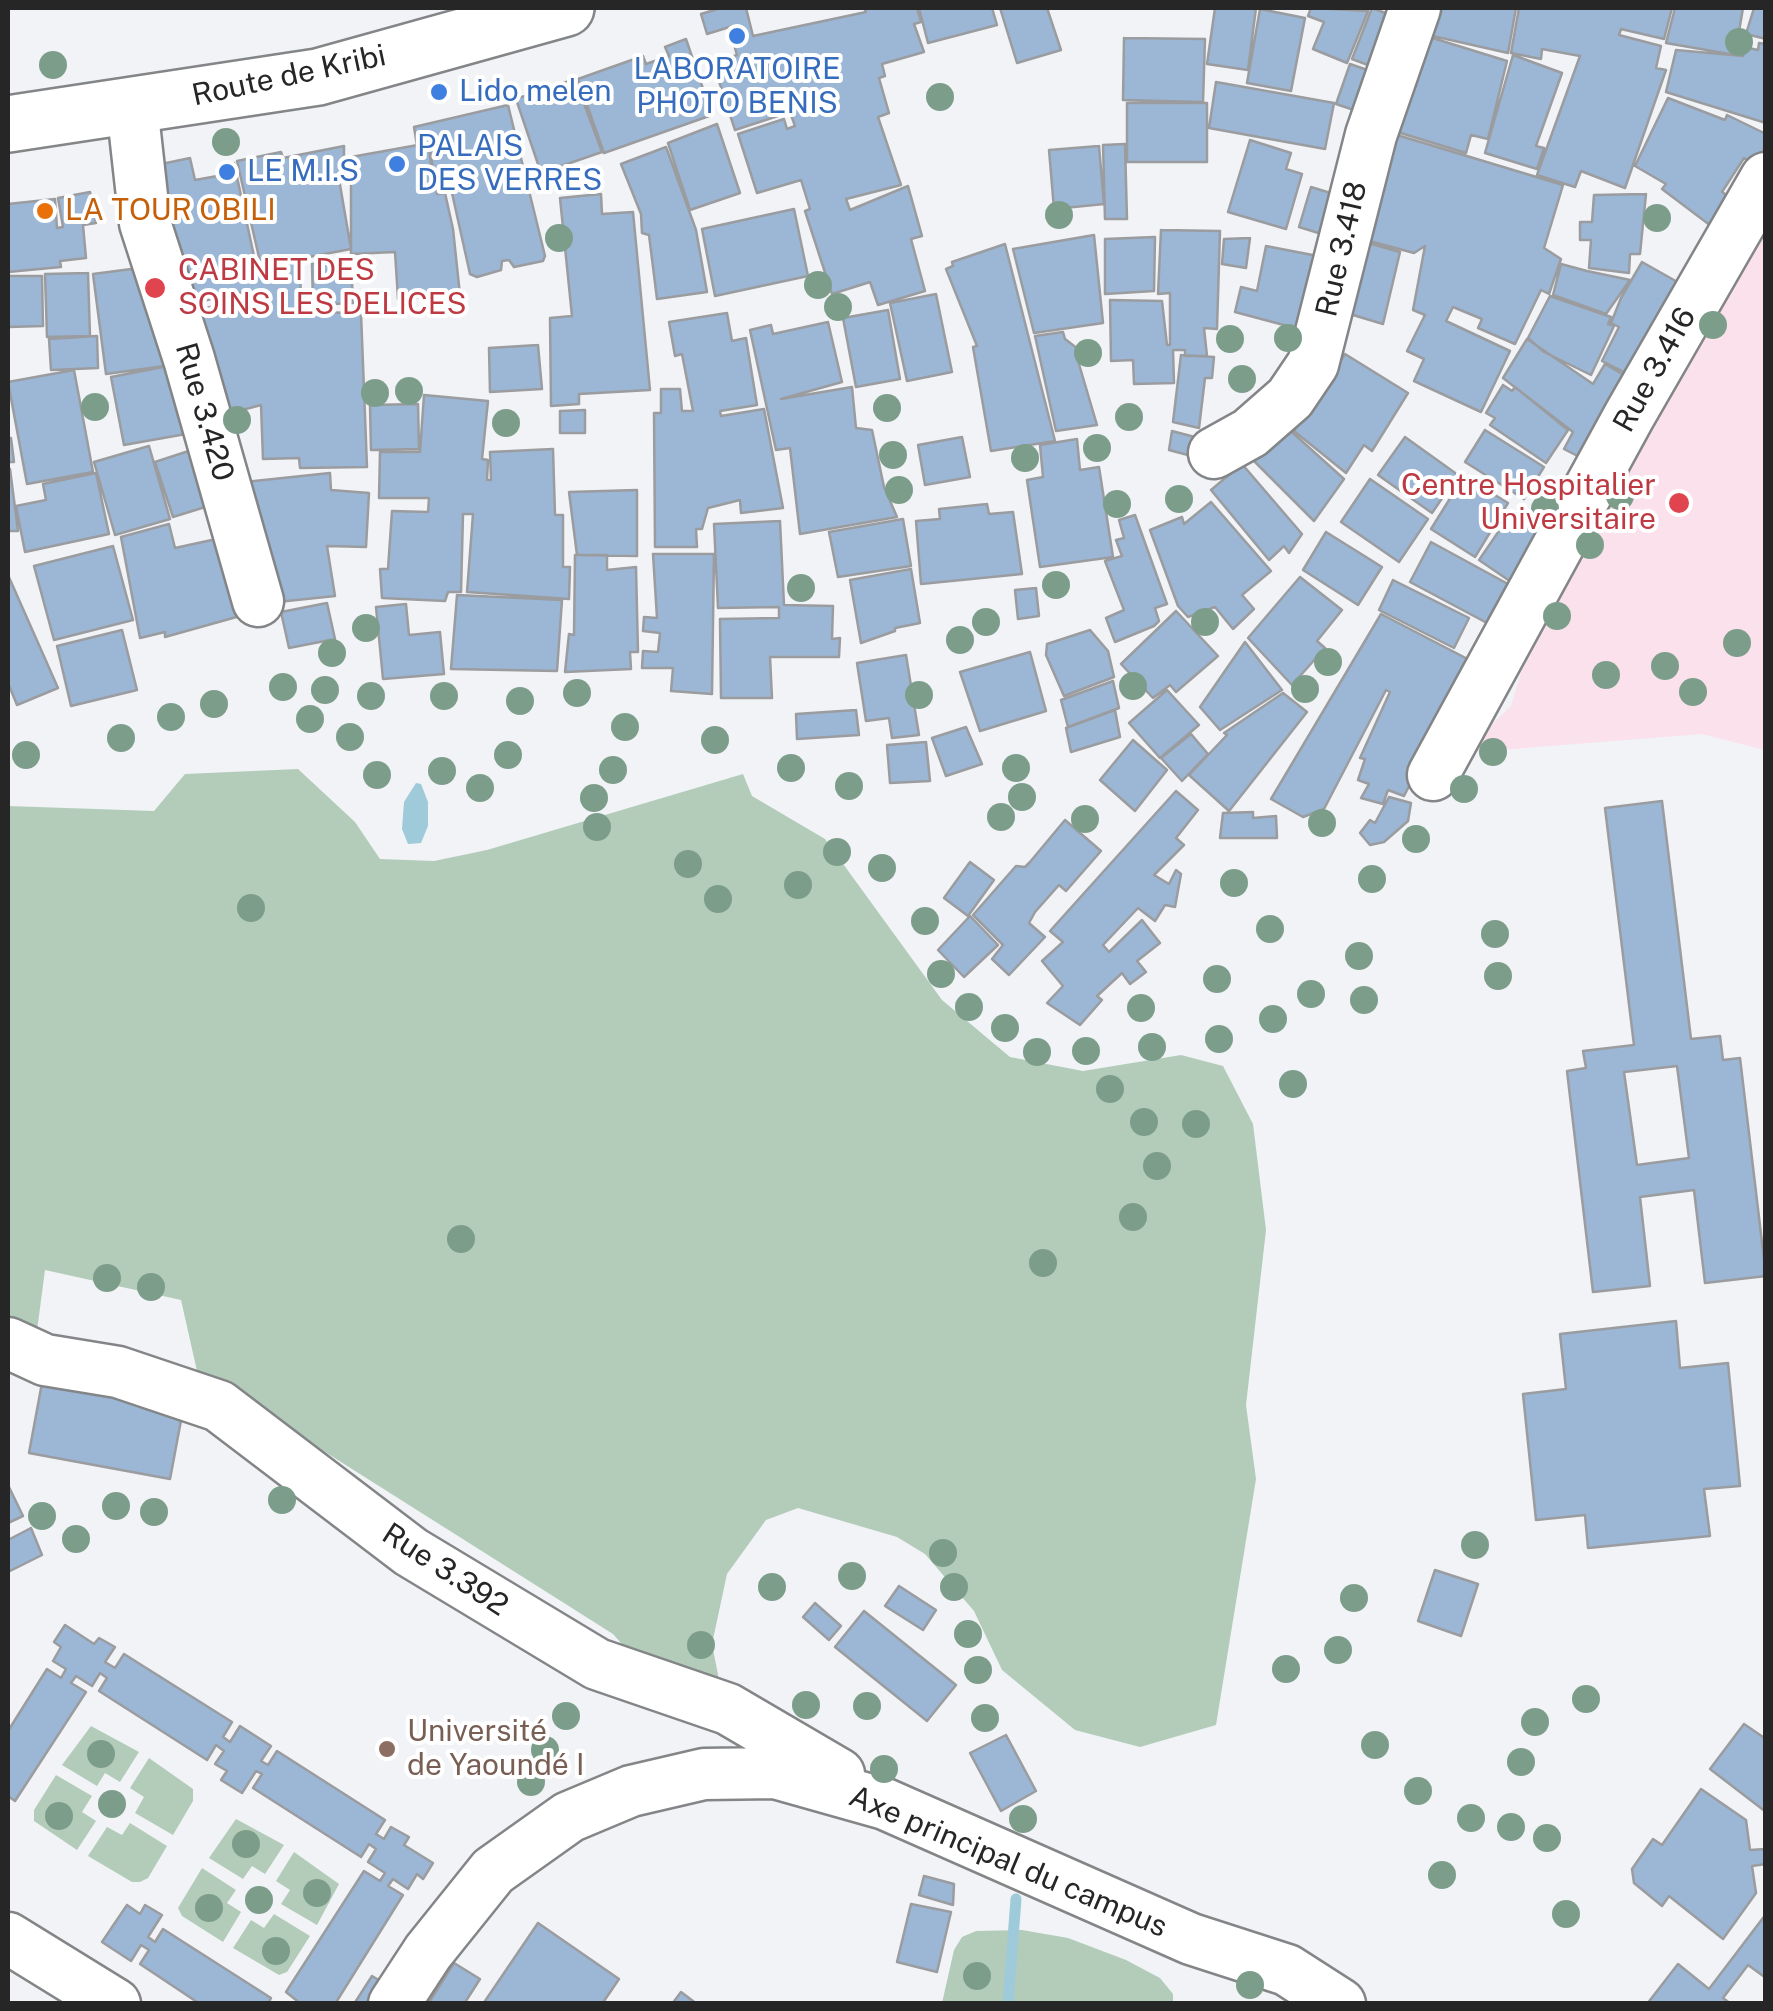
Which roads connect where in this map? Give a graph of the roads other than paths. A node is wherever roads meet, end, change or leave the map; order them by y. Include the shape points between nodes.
1 (566, 8) edge
2 (1415, 8) edge
3 (132, 106) junction
4 (8, 124) edge
5 (1766, 178) edge
6 (1214, 453) dead end
7 (258, 601) dead end
8 (1433, 775) dead end
9 (8, 1342) edge
10 (885, 1804) junction
11 (8, 1938) edge
12 (115, 2004) edge
13 (394, 2004) edge
14 (1340, 2004) edge

1 - 3 main road, Route de Kribi via 318,76
2 - 6 street, Rue 3.418 via 1370,134 1313,364 1290,398
3 - 4 main road, Route de Kribi
3 - 7 street, Rue 3.420 via 145,223
5 - 8 street, Rue 3.416
9 - 10 street, Rue 3.392 via 45,1360 118,1372 219,1406 411,1552 580,1654 728,1709
10 - 13 street, Axe principal du campus via 776,1772 704,1774 631,1792 569,1818 493,1872
10 - 14 street, Axe principal du campus via 1191,1939 1287,1970
11 - 12 street

